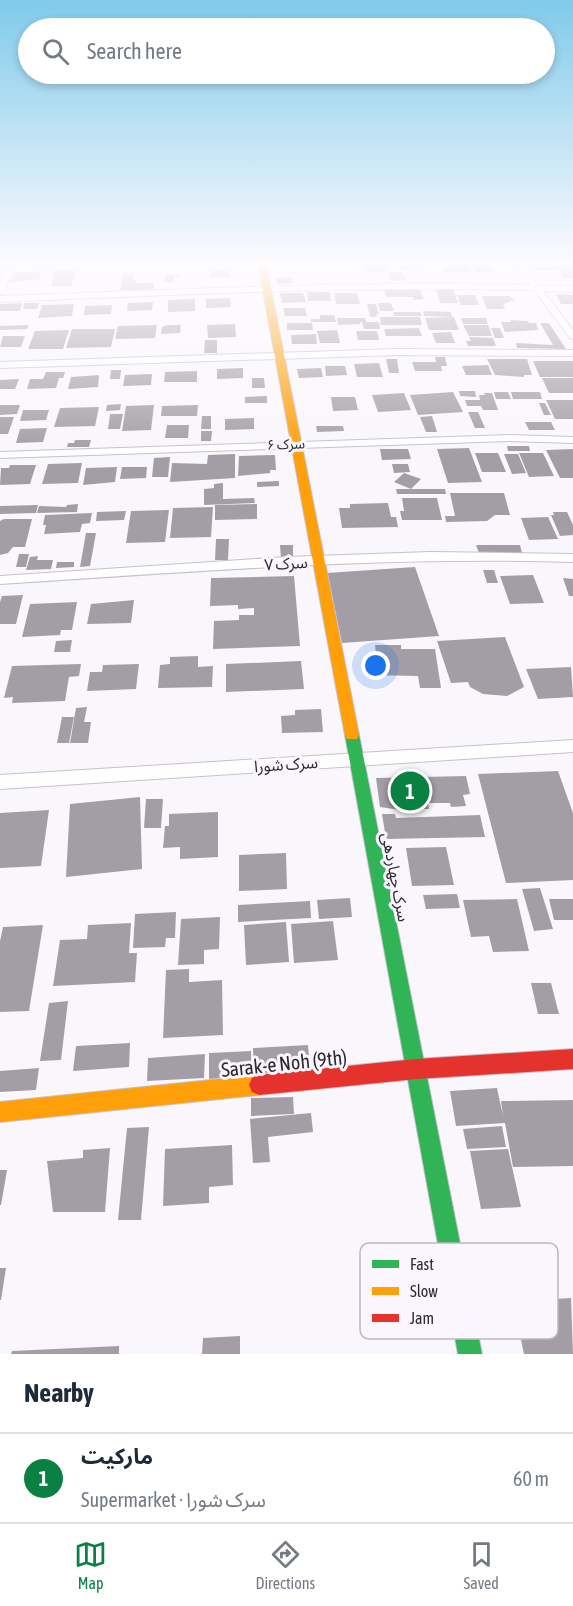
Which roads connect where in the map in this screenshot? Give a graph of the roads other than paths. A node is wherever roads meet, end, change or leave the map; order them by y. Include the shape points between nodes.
1 (274, 327) edge
2 (573, 353) edge
3 (279, 354) junction
4 (0, 365) edge
5 (573, 440) edge
6 (296, 443) junction
7 (0, 455) edge
8 (573, 558) edge
9 (319, 561) junction
10 (0, 580) edge
11 (573, 746) edge
12 (356, 759) junction
13 (0, 782) edge
14 (573, 1059) edge
15 (416, 1069) junction
16 (0, 1112) edge
17 (449, 1243) edge
18 (467, 1339) edge
19 (470, 1354) edge

1 - 3 street, سرک چهاردهی
2 - 3 street
3 - 4 street
3 - 6 street, سرک چهاردهی
5 - 6 street, سرک ۶
6 - 7 street, سرک ۶
6 - 9 street, سرک چهاردهی
8 - 9 street, سرک ۷
9 - 10 street, سرک ۷
9 - 12 street, سرک چهاردهی
11 - 12 street, سرک شورا
12 - 13 street, سرک شورا
12 - 15 street, سرک چهاردهی
14 - 15 street, Sarak-e Noh (9th)
15 - 16 street, Sarak-e Noh (9th)
15 - 17 street, سرک چهاردهی
18 - 19 street, سرک چهاردهی

